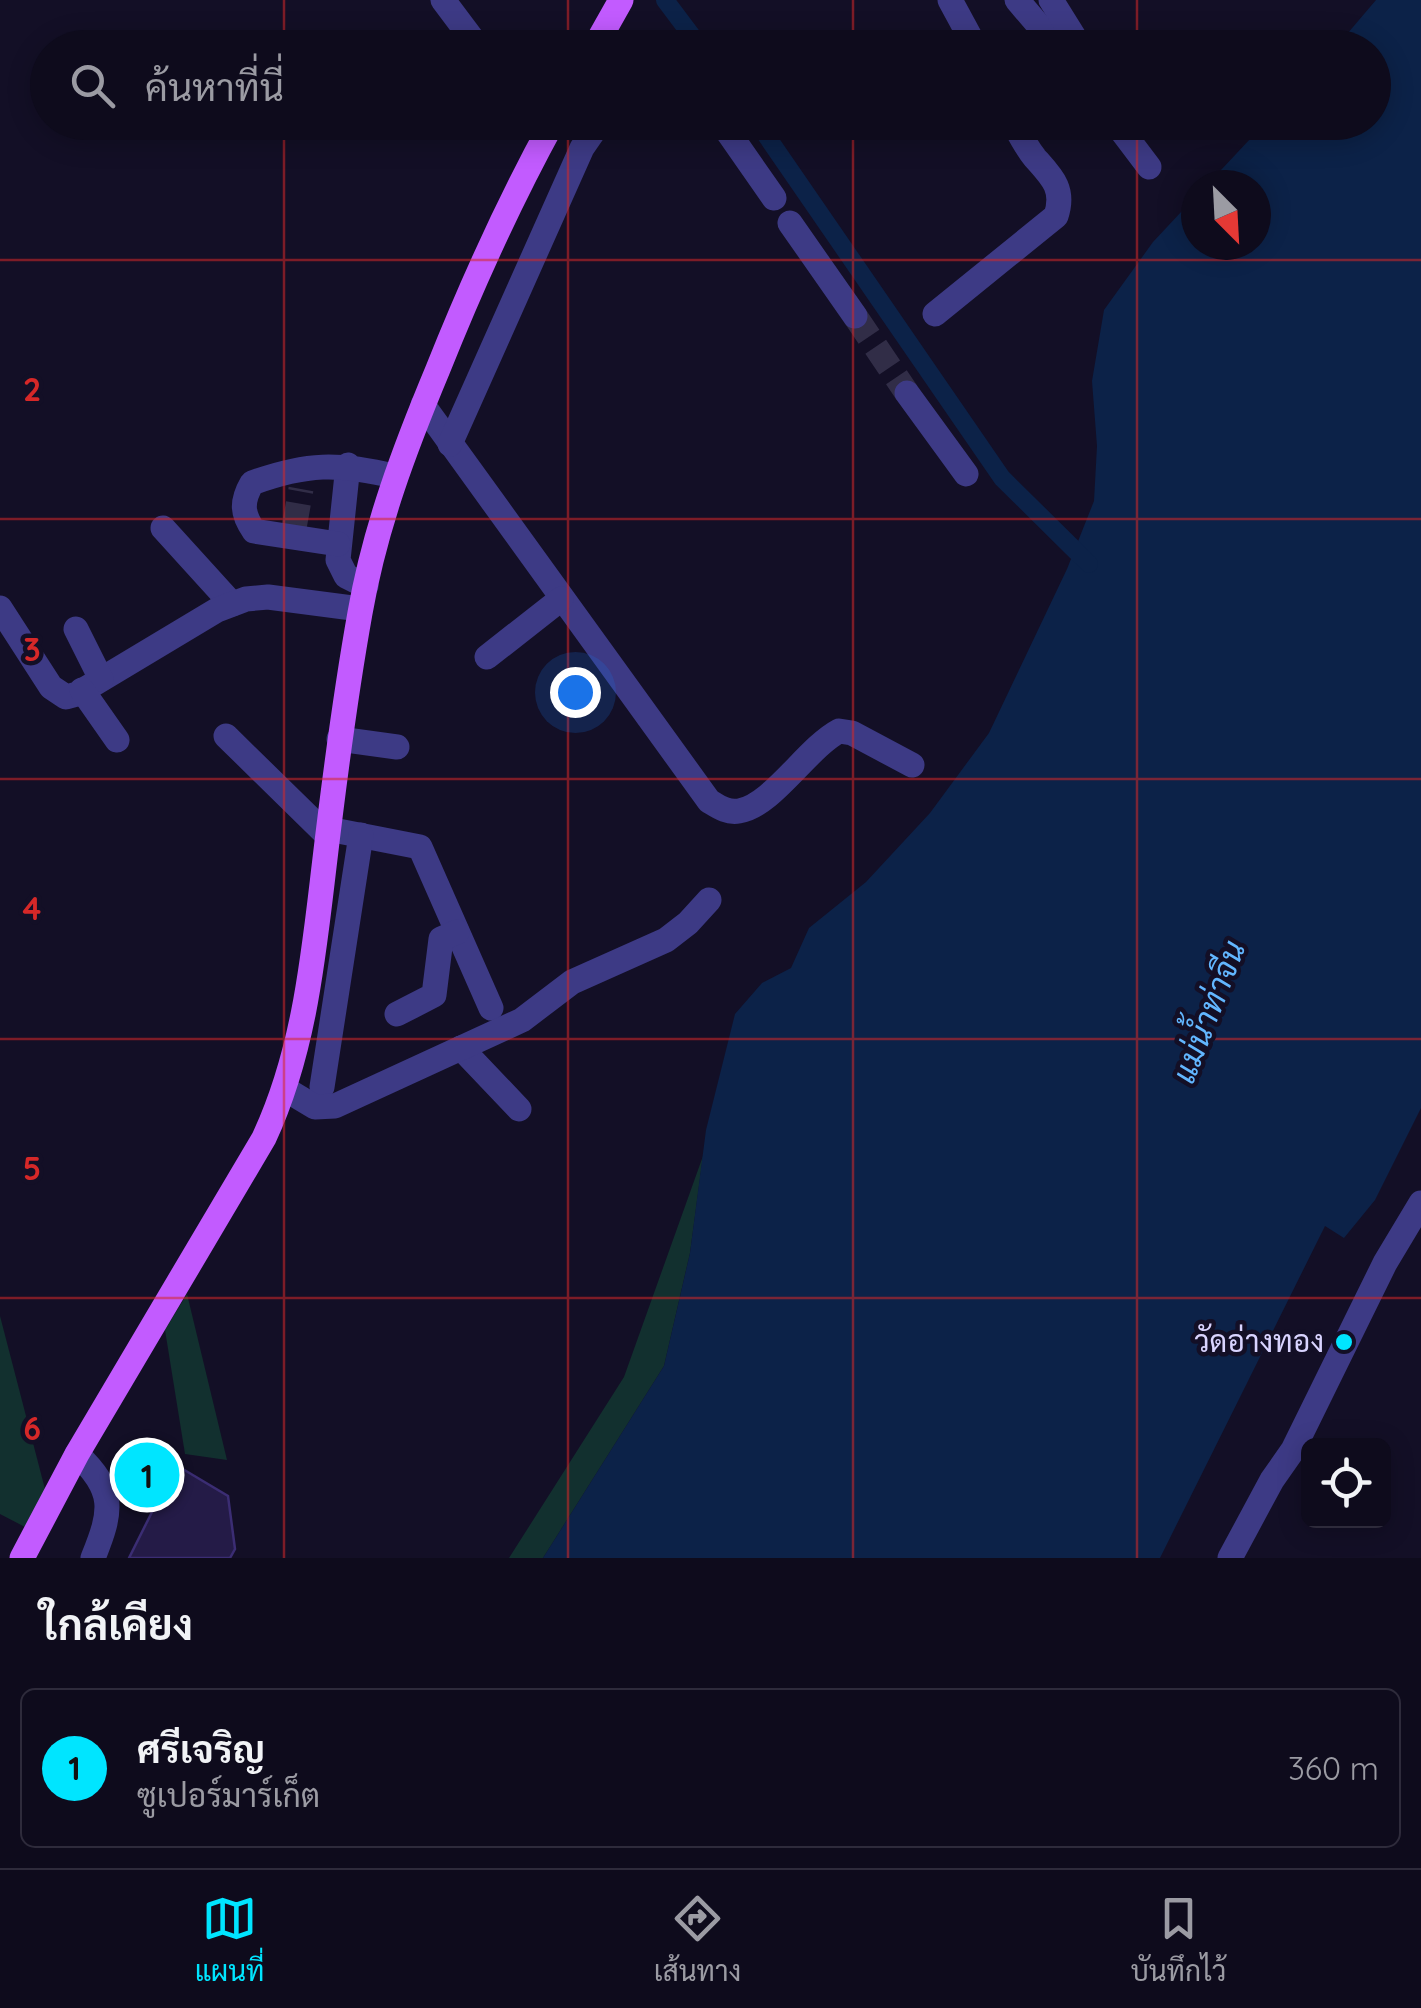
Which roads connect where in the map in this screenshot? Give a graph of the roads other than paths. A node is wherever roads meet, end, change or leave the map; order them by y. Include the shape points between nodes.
1 (442, 0) edge
2 (621, 0) edge
3 (950, 0) edge
4 (1017, 0) edge
5 (1051, 0) edge
6 (465, 30) edge
7 (604, 30) edge
8 (965, 30) edge
9 (1043, 30) edge
10 (1070, 30) edge
11 (539, 140) edge
12 (588, 140) edge
13 (734, 140) edge
14 (1023, 140) edge
15 (1129, 140) edge
16 (1149, 166) dead end
17 (774, 198) dead end
18 (790, 222) dead end
19 (936, 314) dead end
20 (854, 316) tunnel mouth
21 (906, 393) tunnel mouth
22 (423, 405) junction
23 (450, 444) junction
24 (348, 465) junction
25 (966, 474) dead end
26 (394, 476) junction
27 (162, 528) dead end
28 (338, 544) junction
29 (363, 598) junction
30 (562, 599) junction
31 (232, 604) junction
32 (0, 608) edge
33 (76, 629) dead end
34 (487, 657) dead end
35 (92, 685) junction
36 (226, 736) dead end
37 (340, 739) junction
38 (116, 740) dead end
39 (398, 747) dead end
40 (912, 765) dead end
41 (328, 832) junction
42 (361, 835) junction
43 (709, 900) dead end
44 (458, 932) junction
45 (476, 974) junction
46 (434, 995) junction
47 (491, 1008) dead end
48 (397, 1014) dead end
49 (461, 1048) junction
50 (322, 1087) dead end
51 (282, 1098) junction
52 (519, 1109) dead end
53 (1421, 1203) edge
54 (77, 1454) junction
55 (22, 1558) edge
56 (93, 1558) edge
57 (1230, 1558) edge

1 - 6 street
2 - 7 main road
3 - 8 street
4 - 9 street
5 - 10 street
11 - 22 main road
12 - 23 street
13 - 17 street
14 - 19 street via 1058,186 1056,216
15 - 16 street
18 - 20 street
21 - 25 street
22 - 23 street
22 - 26 main road
23 - 30 street
24 - 26 street
24 - 28 street
24 - 28 street via 302,479 252,483 245,496 243,516 254,531
26 - 29 main road
27 - 31 street
28 - 29 street via 338,560
29 - 31 street via 268,597
29 - 37 main road
30 - 34 street
30 - 40 street via 709,801 727,811 742,812 768,797 839,730
31 - 35 street
32 - 35 street via 51,687 66,697
33 - 35 street
35 - 38 street
36 - 41 street
37 - 39 street
37 - 41 main road
41 - 42 street
41 - 51 main road via 302,1028
42 - 44 street via 420,847
42 - 50 street
43 - 49 street via 666,940 572,982 522,1020
44 - 45 street
44 - 46 street via 441,940
45 - 46 street
45 - 47 street
46 - 48 street
49 - 51 street via 336,1106
49 - 52 street
51 - 54 main road
53 - 57 street
54 - 55 main road
54 - 56 street via 104,1485 109,1506

